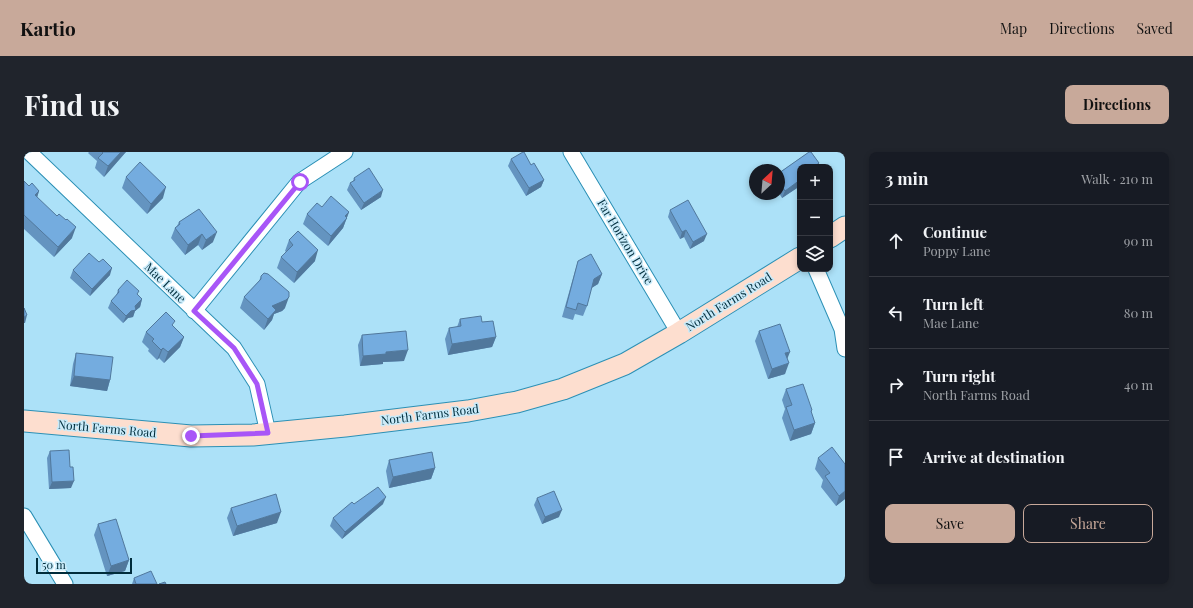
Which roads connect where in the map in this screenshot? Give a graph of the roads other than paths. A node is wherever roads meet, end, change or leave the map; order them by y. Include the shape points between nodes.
1 (29, 152) edge
2 (345, 152) edge
3 (571, 152) edge
4 (845, 227) edge
5 (832, 236) edge
6 (797, 260) edge
7 (817, 272) edge
8 (194, 311) junction
9 (679, 333) junction
10 (845, 349) edge
11 (24, 421) edge
12 (268, 433) junction
13 (24, 516) edge
14 (65, 584) edge

1 - 8 street, Mae Lane
2 - 8 street via 300,182
3 - 9 street, Far Horizon Drive
4 - 5 main road
6 - 9 main road, North Farms Road
7 - 10 street via 842,329
8 - 12 street, Mae Lane via 234,348 257,384
9 - 12 main road, North Farms Road via 625,364 563,389 517,402 460,412
11 - 12 main road, North Farms Road via 191,436
13 - 14 street

